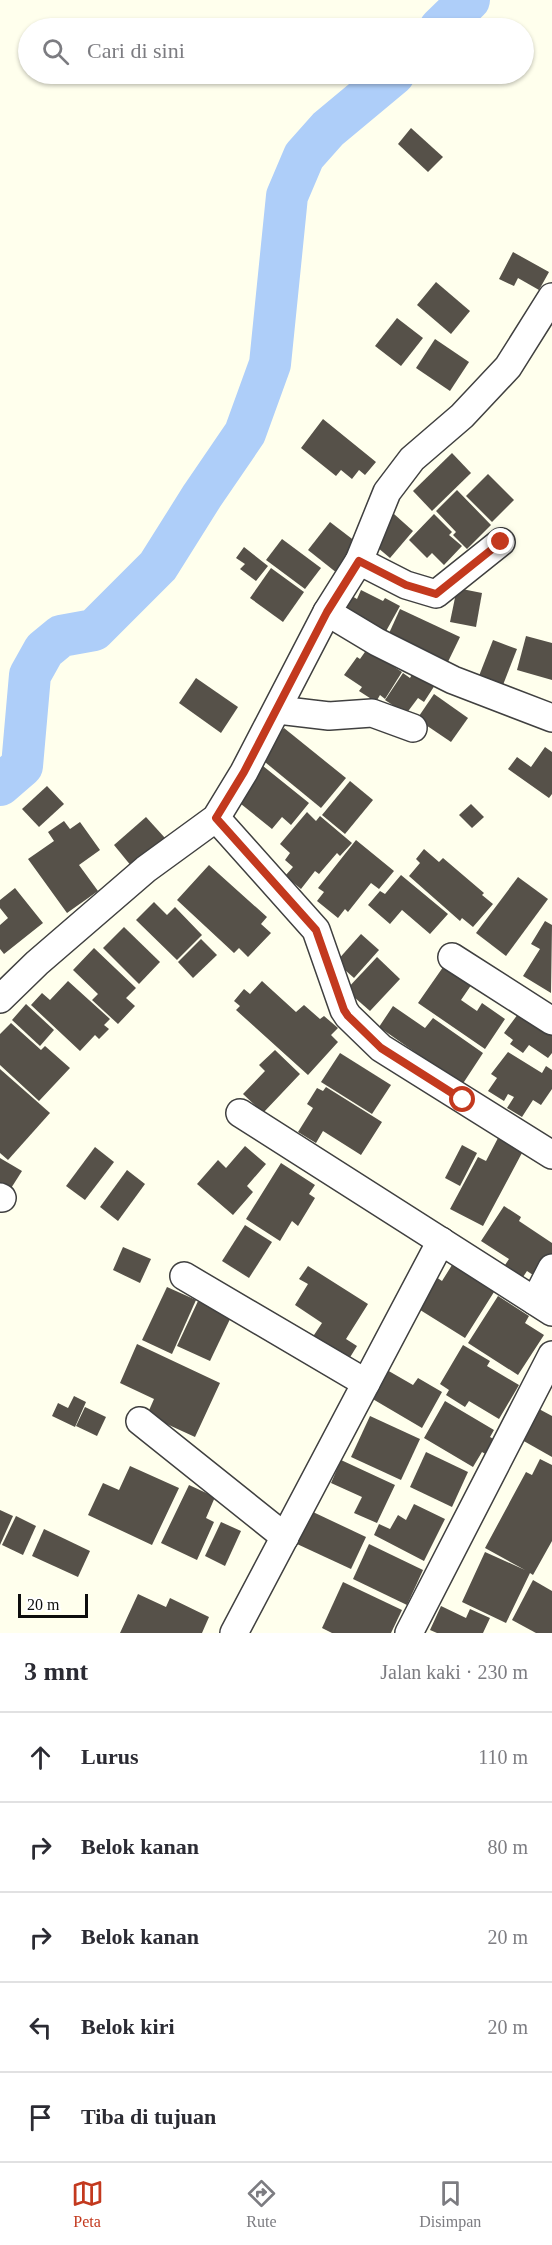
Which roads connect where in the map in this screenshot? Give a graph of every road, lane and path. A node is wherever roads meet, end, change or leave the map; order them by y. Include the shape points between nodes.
1 (552, 297) edge
2 (501, 542) dead end
3 (359, 561) junction
4 (327, 612) junction
5 (278, 710) junction
6 (552, 718) edge
7 (413, 728) dead end
8 (216, 818) junction
9 (452, 957) dead end
10 (0, 999) edge
11 (552, 1021) edge
12 (240, 1113) dead end
13 (552, 1155) edge
14 (441, 1241) junction
15 (552, 1268) edge
16 (184, 1276) dead end
17 (544, 1306) edge
18 (552, 1354) edge
19 (366, 1383) junction
20 (140, 1421) dead end
21 (285, 1537) junction
22 (234, 1633) edge
23 (409, 1633) edge

1 - 3 street via 508,367 462,416 411,459 387,492
2 - 3 street via 436,594 406,585
3 - 4 street
4 - 5 street
4 - 6 street via 453,680
5 - 7 street via 329,716 372,713
5 - 8 street
8 - 10 street via 146,869
8 - 13 street via 316,930 348,1016 381,1048
9 - 11 street
12 - 14 street
14 - 17 street
14 - 19 street
15 - 17 street
16 - 19 street
18 - 23 street
19 - 21 street
20 - 21 street
21 - 22 street

